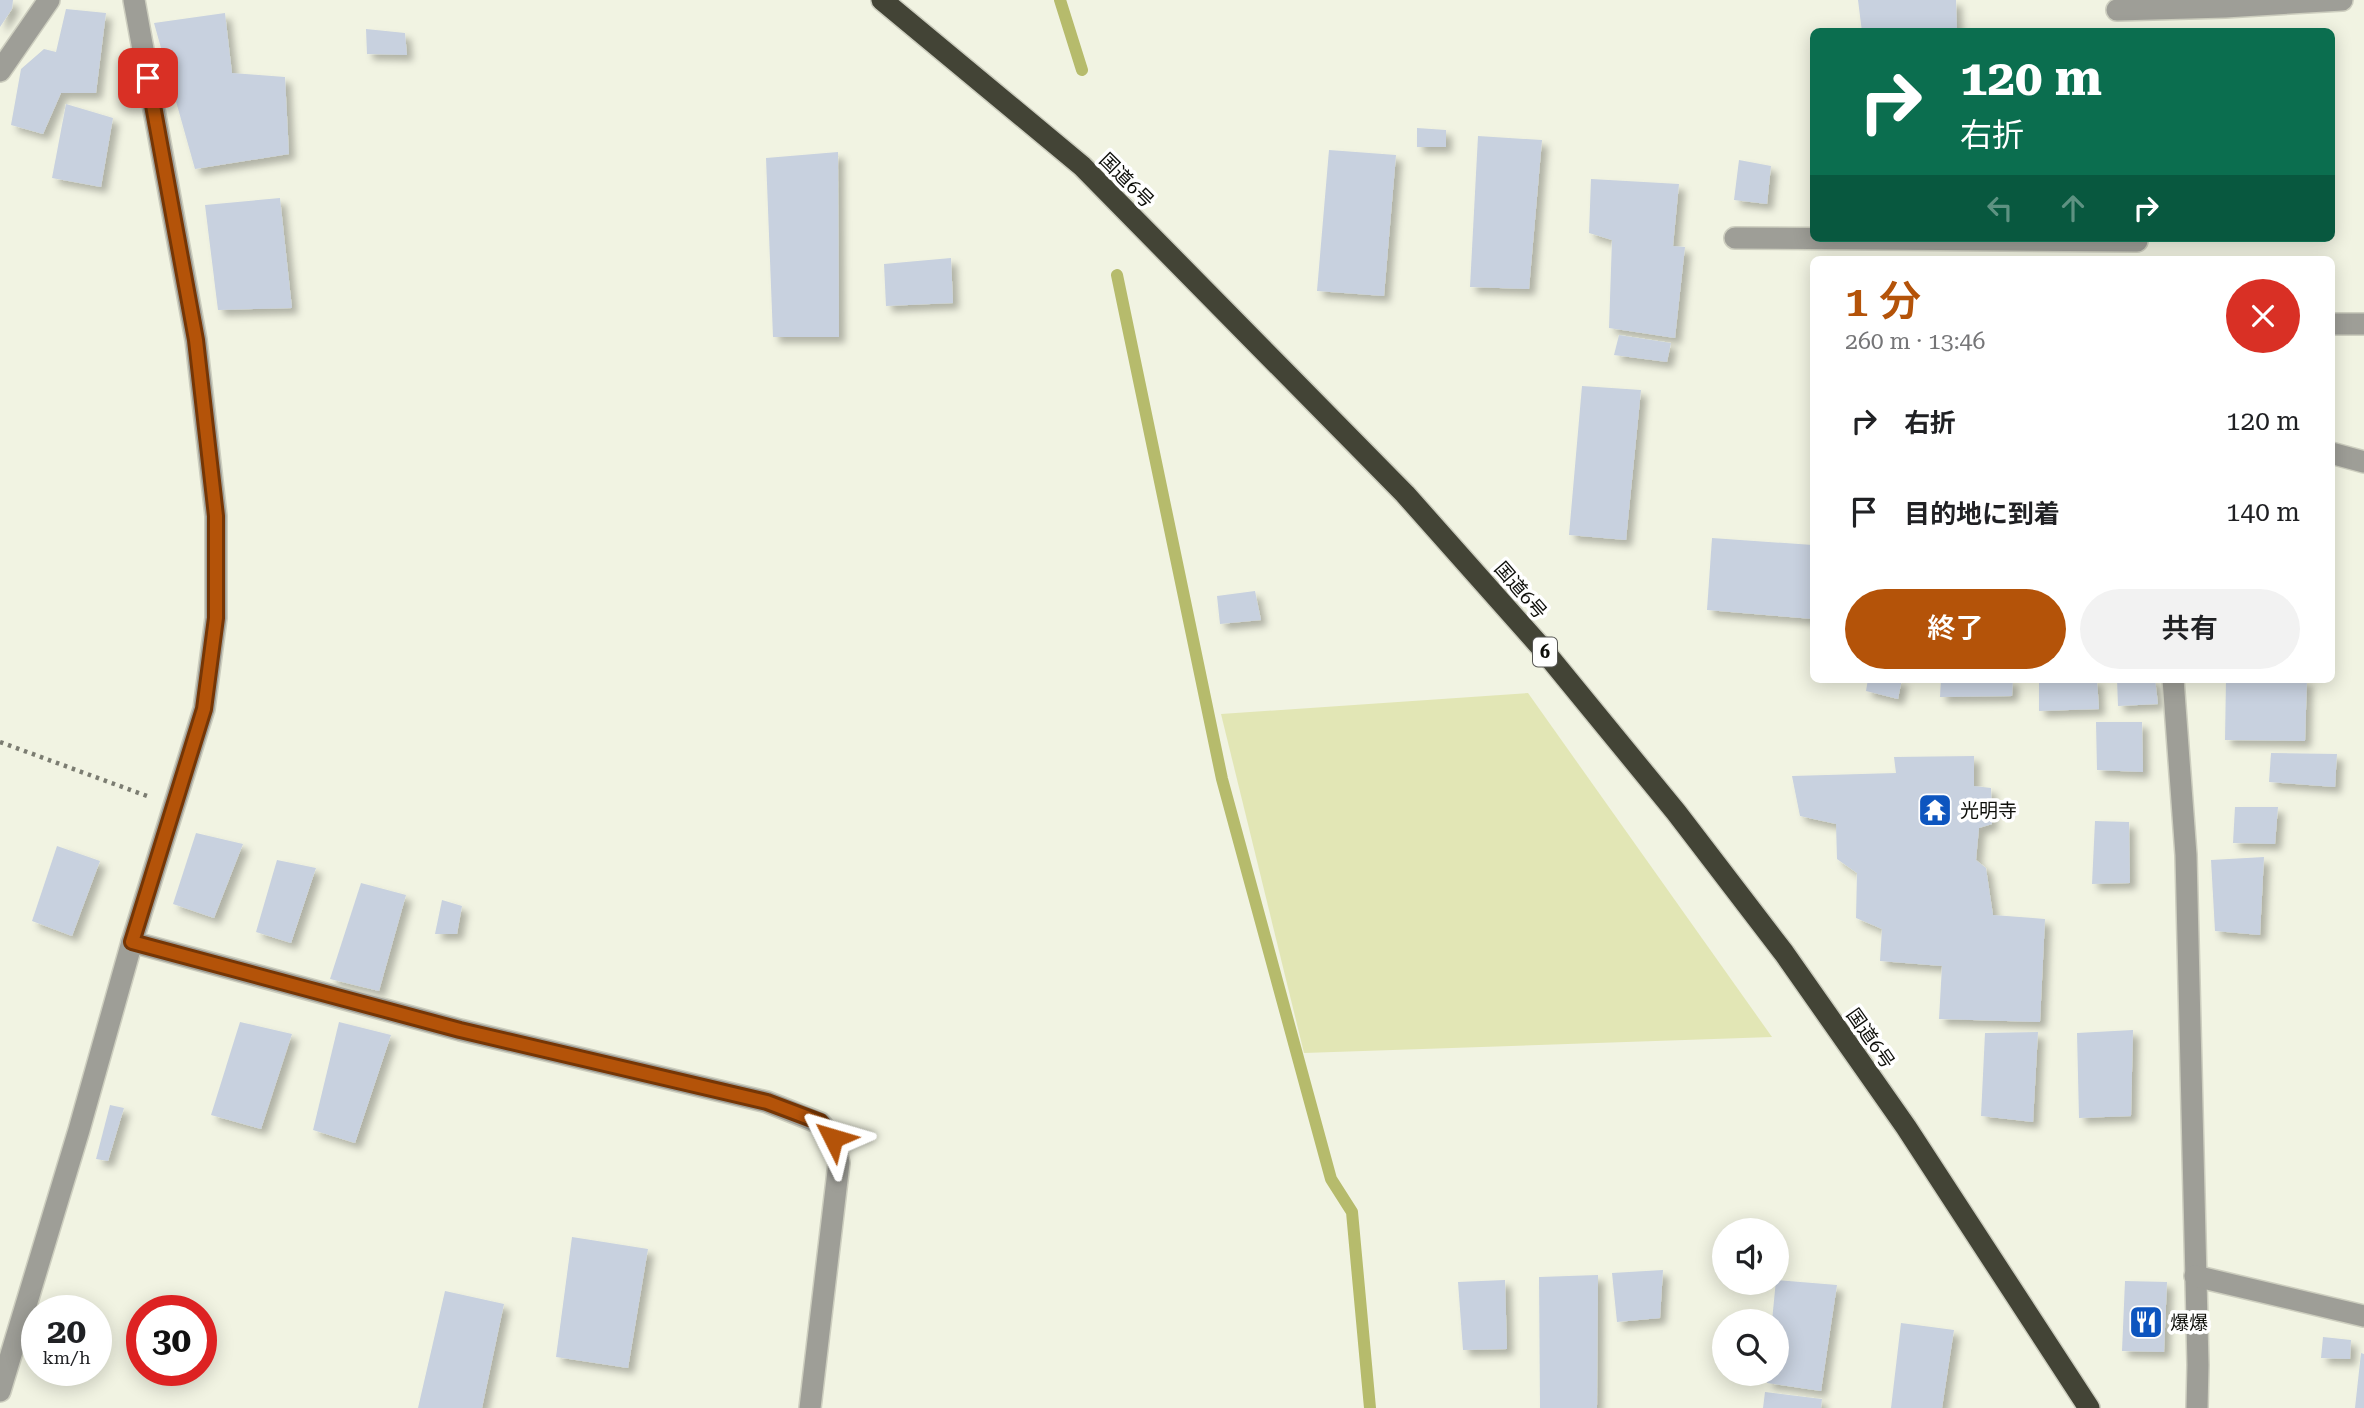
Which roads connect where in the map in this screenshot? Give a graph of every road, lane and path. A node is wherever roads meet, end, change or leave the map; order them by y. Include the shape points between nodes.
1 (49, 0) edge
2 (134, 0) edge
3 (882, 0) edge
4 (2342, 0) edge
5 (2117, 14) edge
6 (0, 71) edge
7 (1735, 239) dead end
8 (1810, 240) edge
9 (1907, 242) edge
10 (2137, 246) edge
11 (2335, 324) edge
12 (2364, 324) edge
13 (2335, 454) edge
14 (2364, 462) edge
15 (2173, 683) edge
16 (0, 742) edge
17 (175, 806) junction
18 (132, 942) junction
19 (2195, 1276) junction
20 (2364, 1315) edge
21 (0, 1391) edge
22 (810, 1408) edge
23 (2089, 1408) edge
24 (2197, 1408) edge

1 - 6 street
2 - 17 street via 196,340 216,516 216,618 204,709
3 - 23 highway, 国道6号 / 6 via 1082,166 1405,494 1540,646 1784,953 1906,1127
4 - 5 street
7 - 8 street
9 - 10 street
11 - 12 street
13 - 14 street
15 - 19 street via 2186,855
16 - 17 path
17 - 18 street
18 - 21 street
18 - 22 street via 460,1030 767,1102 820,1122 833,1138 839,1163
19 - 20 street
19 - 24 street

